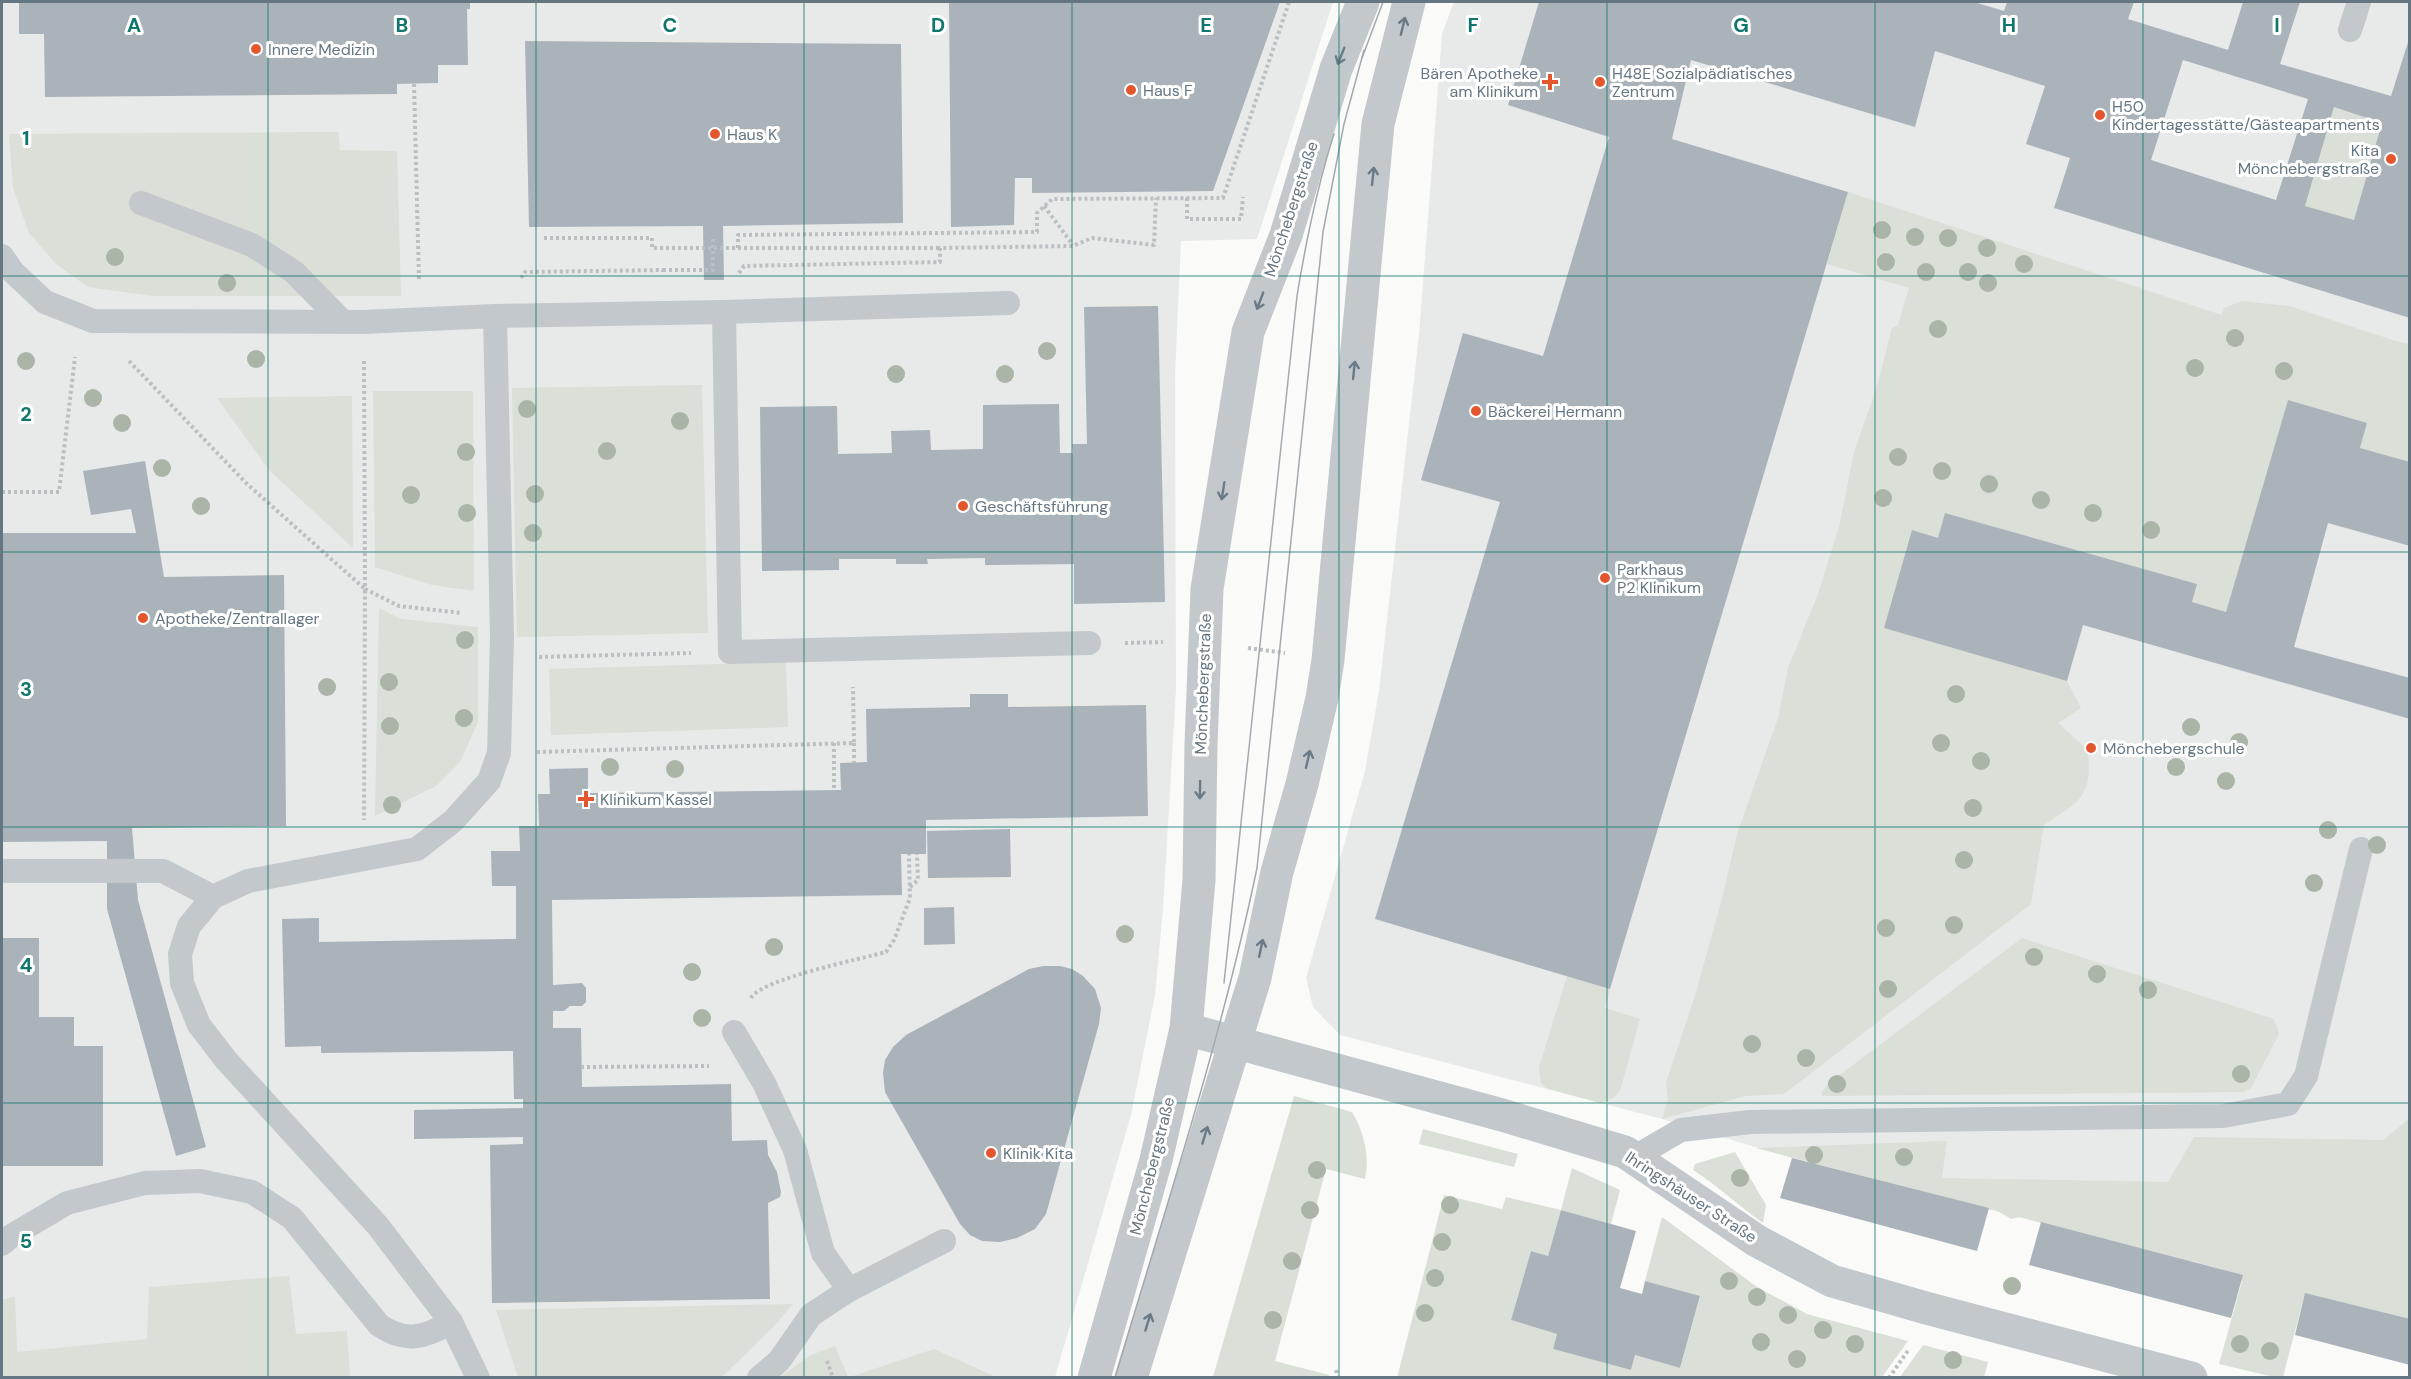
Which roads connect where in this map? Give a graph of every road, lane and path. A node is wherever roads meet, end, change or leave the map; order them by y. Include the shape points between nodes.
1 (1288, 2) edge
2 (1363, 2) edge
3 (1409, 2) edge
4 (2359, 2) edge
5 (2350, 30) dead end
6 (414, 84) dead end
7 (1243, 197) dead end
8 (1156, 198) junction
9 (1187, 198) junction
10 (141, 203) dead end
11 (1044, 206) junction
12 (544, 238) dead end
13 (713, 239) dead end
14 (1073, 246) junction
15 (738, 248) junction
16 (940, 248) junction
17 (713, 249) junction
18 (2, 256) edge
19 (663, 270) dead end
20 (738, 274) dead end
21 (1008, 303) dead end
22 (724, 312) junction
23 (495, 316) junction
24 (420, 319) junction
25 (93, 321) junction
26 (353, 322) junction
27 (2, 492) edge
28 (365, 589) junction
29 (502, 637) junction
30 (1206, 642) junction
31 (1089, 644) joint
32 (853, 650) junction
33 (730, 652) junction
34 (834, 743) junction
35 (854, 743) junction
36 (499, 753) junction
37 (854, 763) dead end
38 (834, 790) dead end
39 (2361, 849) dead end
40 (909, 854) dead end
41 (917, 854) dead end
42 (364, 861) junction
43 (2, 870) edge
44 (910, 887) junction
45 (213, 897) junction
46 (1186, 1029) junction
47 (734, 1032) joint
48 (1233, 1042) junction
49 (753, 1065) junction
50 (581, 1067) dead end
51 (1633, 1158) junction
52 (944, 1241) dead end
53 (2, 1244) edge
54 (849, 1290) junction
55 (451, 1322) junction
56 (1336, 1370) dead end
57 (478, 1377) edge
58 (759, 1377) edge
59 (1094, 1377) edge
60 (1131, 1377) edge
61 (1338, 1377) edge
62 (2191, 1377) edge

1 - 9 path via 1223,198
2 -> 30 street, Mönchebergstraße via 1336,69 1286,235 1248,332 1207,589
48 -> 3 street via 1255,978 1277,872 1322,698 1378,124
4 - 5 lane
6 - 24 path
7 - 9 path via 1241,219 1187,219
8 - 9 path
8 - 11 path via 1052,199
8 - 14 path via 1154,245 1092,238
10 - 26 lane via 252,245 294,272
11 - 14 path
11 - 15 path via 1036,213 1036,232 738,235
12 - 17 path via 652,238 652,248
13 - 17 path
14 - 16 path
15 - 16 path
15 - 17 path
16 - 20 path via 940,262 744,266
17 - 19 path via 713,270
18 - 25 lane via 45,302
21 - 22 lane
22 - 23 lane
22 - 33 lane
23 - 24 lane
23 - 29 lane
24 - 26 lane
25 - 26 lane
25 - 27 path via 76,350 59,492
25 - 28 path via 246,484
26 - 28 path
28 - 29 path via 399,606 477,614
28 - 42 path
29 - 33 path via 534,657
29 - 36 lane
30 - 31 path
30 -> 46 street, Mönchebergstraße via 1199,880
31 - 32 lane
32 - 33 lane
32 - 35 path
34 - 35 path
34 - 36 path
34 - 38 path
35 - 37 path
36 - 42 lane via 489,781 453,821 417,849
39 - 51 lane via 2307,1076 2288,1104 2223,1116 1750,1122 1681,1130
40 - 44 path
41 - 44 path via 918,880
42 - 45 lane via 248,881
43 - 45 lane via 163,870
44 - 47 path via 910,898 886,952 771,983 754,994
45 - 55 lane via 189,926 180,954 182,983 199,1025 226,1060 378,1227
46 - 48 street, Ihringshäuser Straße
46 - 59 street, Mönchebergstraße via 1156,1160
47 - 49 lane
48 - 51 street, Ihringshäuser Straße via 1502,1115 1625,1152
60 -> 48 street
49 - 50 path
49 - 54 lane via 795,1150 823,1253
51 - 62 street, Ihringshäuser Straße via 1757,1241 1832,1281
52 - 54 lane
53 - 55 lane via 67,1203 145,1183 200,1181 252,1192 292,1218 379,1325 392,1334 432,1334
54 - 58 lane via 811,1316 778,1361
55 - 57 lane
56 - 61 path

